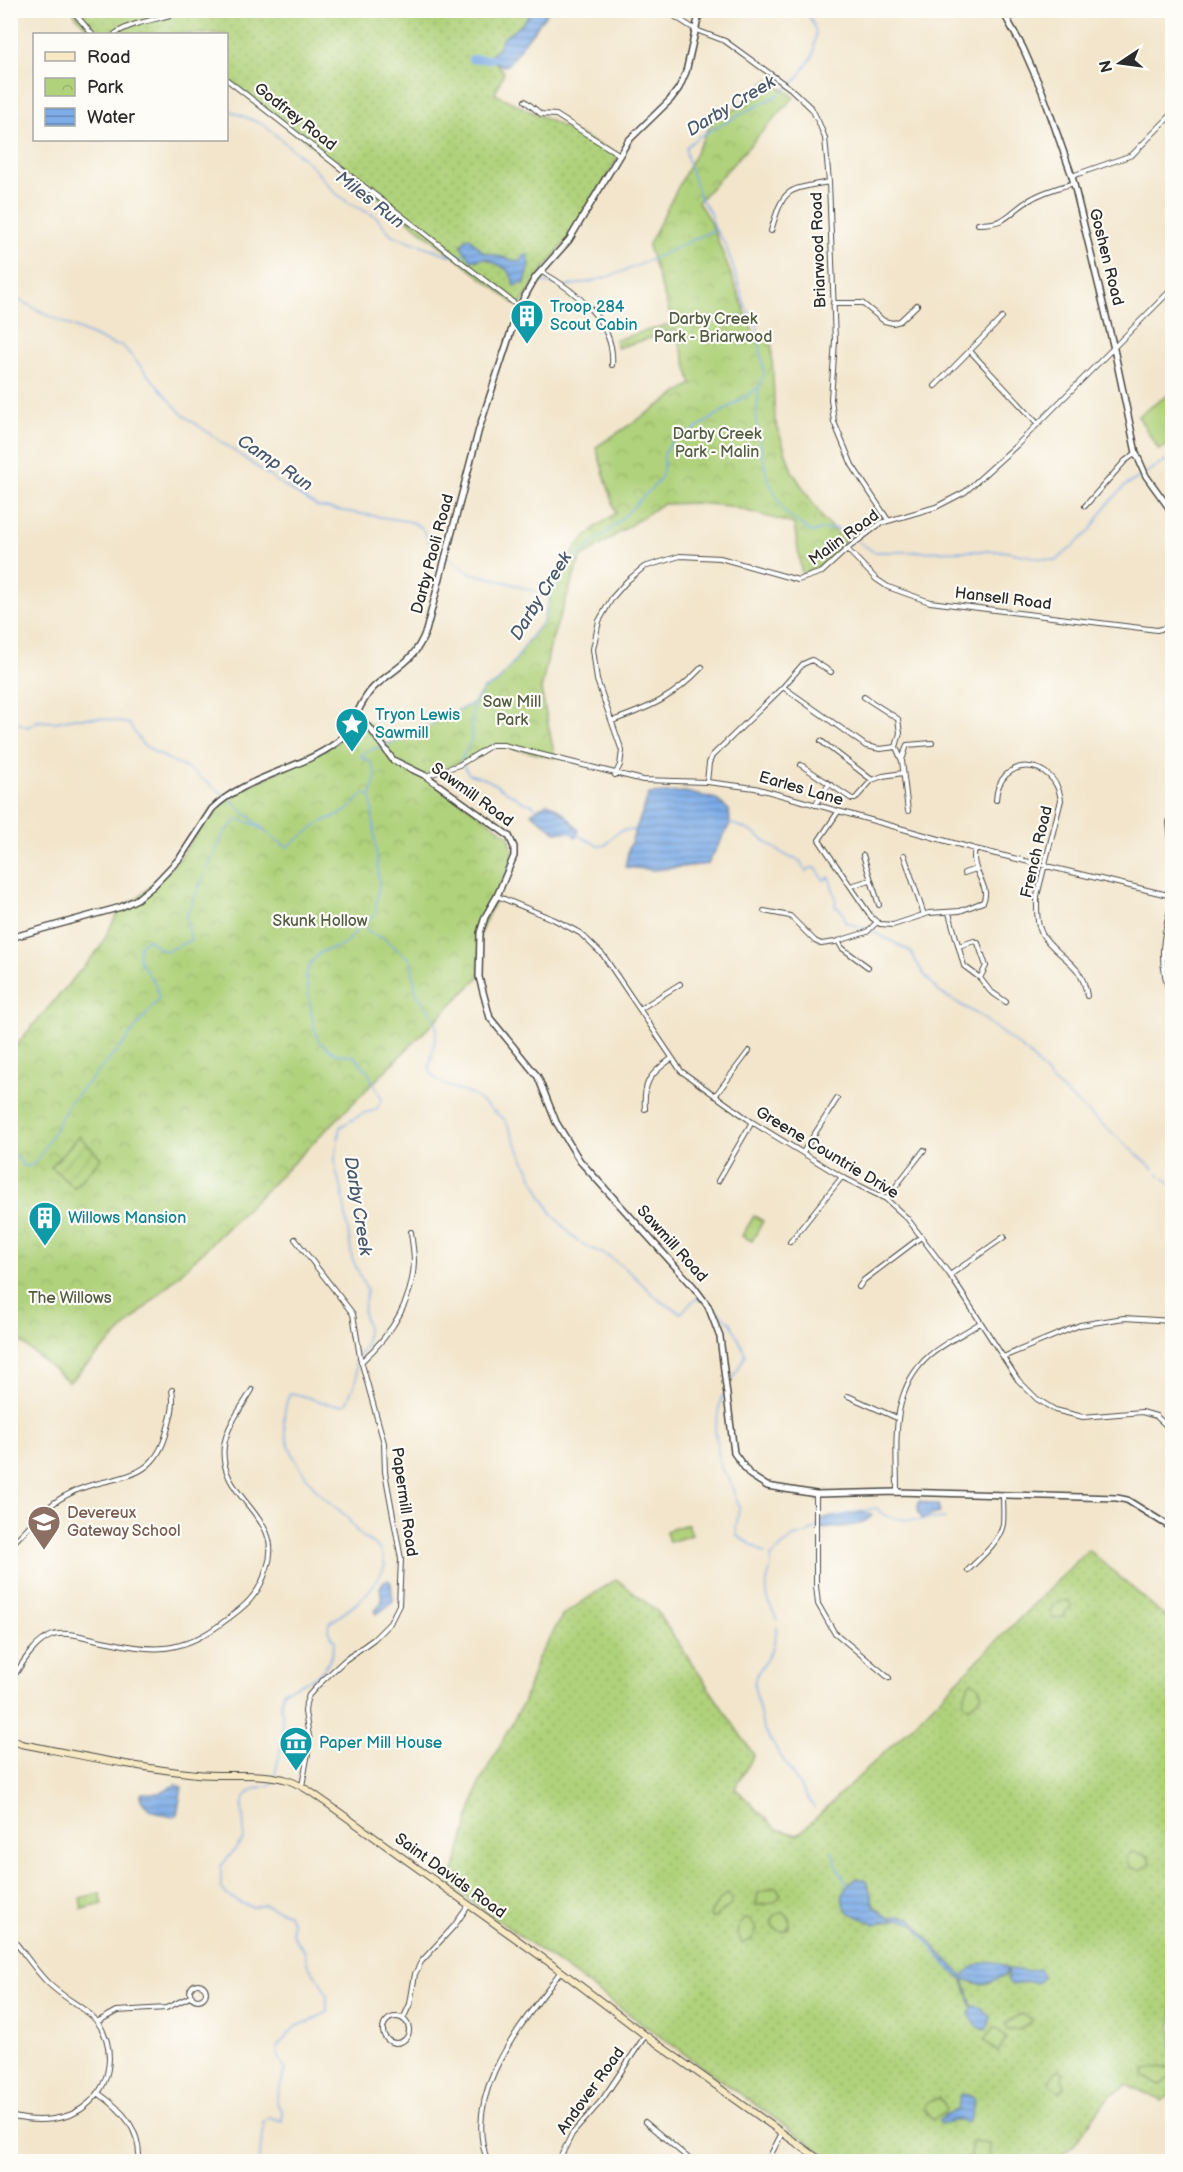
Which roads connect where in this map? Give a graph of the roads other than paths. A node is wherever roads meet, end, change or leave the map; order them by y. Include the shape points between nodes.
1 (72, 10) edge
2 (184, 10) edge
3 (665, 10) edge
4 (700, 10) edge
5 (1002, 10) edge
6 (696, 30) junction
7 (91, 33) edge
8 (117, 33) edge
9 (228, 81) edge
10 (525, 101) dead end
11 (1173, 114) edge
12 (620, 155) junction
13 (1073, 179) junction
14 (829, 182) junction
15 (978, 224) dead end
16 (771, 231) dead end
17 (542, 272) junction
18 (1173, 289) edge
19 (833, 303) junction
20 (917, 305) dead end
21 (519, 307) junction
22 (1002, 318) dead end
23 (1114, 349) junction
24 (970, 351) junction
25 (612, 365) dead end
26 (935, 386) dead end
27 (1038, 424) junction
28 (1136, 453) junction
29 (1084, 506) dead end
30 (1171, 508) edge
31 (888, 520) junction
32 (847, 549) junction
33 (1173, 626) edge
34 (702, 667) dead end
35 (831, 672) dead end
36 (783, 687) junction
37 (864, 697) dead end
38 (355, 719) junction
39 (612, 721) junction
40 (821, 741) dead end
41 (932, 743) dead end
42 (896, 747) junction
43 (902, 761) junction
44 (801, 765) dead end
45 (904, 773) junction
46 (615, 775) junction
47 (426, 776) junction
48 (872, 780) junction
49 (707, 782) junction
50 (829, 784) junction
51 (996, 800) dead end
52 (815, 805) junction
53 (1173, 806) edge
54 (908, 811) dead end
55 (838, 812) junction
56 (975, 849) junction
57 (1173, 849) edge
58 (863, 855) dead end
59 (904, 855) dead end
60 (1046, 866) junction
61 (976, 869) junction
62 (964, 873) dead end
63 (870, 880) junction
64 (851, 886) junction
65 (497, 896) junction
66 (1173, 896) edge
67 (1173, 902) edge
68 (879, 905) dead end
69 (764, 911) dead end
70 (949, 913) junction
71 (924, 915) junction
72 (877, 922) junction
73 (10, 938) edge
74 (838, 941) junction
75 (958, 946) junction
76 (868, 967) dead end
77 (980, 978) junction
78 (680, 984) dead end
79 (1087, 996) dead end
80 (1173, 1000) edge
81 (1005, 1002) dead end
82 (640, 1009) junction
83 (749, 1051) dead end
84 (671, 1059) junction
85 (715, 1096) junction
86 (837, 1099) dead end
87 (645, 1108) dead end
88 (752, 1122) junction
89 (924, 1150) dead end
90 (803, 1152) junction
91 (842, 1177) junction
92 (717, 1181) dead end
93 (886, 1199) junction
94 (411, 1232) dead end
95 (1004, 1237) dead end
96 (921, 1238) junction
97 (295, 1239) dead end
98 (790, 1242) dead end
99 (950, 1275) junction
100 (859, 1287) dead end
101 (1173, 1321) edge
102 (980, 1323) junction
103 (1003, 1357) junction
104 (360, 1360) junction
105 (172, 1390) dead end
106 (252, 1390) dead end
107 (848, 1396) dead end
108 (897, 1418) junction
109 (1169, 1428) dead end
110 (897, 1492) junction
111 (816, 1494) junction
112 (1003, 1494) junction
113 (1173, 1528) edge
114 (10, 1546) edge
115 (968, 1570) dead end
116 (889, 1678) dead end
117 (10, 1682) edge
118 (10, 1738) edge
119 (302, 1786) junction
120 (469, 1905) junction
121 (10, 1936) edge
122 (561, 1971) junction
123 (192, 1996) junction
124 (403, 2019) junction
125 (97, 2022) junction
126 (645, 2035) junction
127 (98, 2093) junction
128 (10, 2116) edge
129 (645, 2122) dead end
130 (782, 2133) junction
131 (139, 2162) edge
132 (488, 2162) edge
133 (558, 2162) edge
134 (693, 2162) edge
135 (767, 2162) edge
136 (823, 2162) edge

1 - 7 street
2 - 8 street via 127,26
3 - 6 street, Briarwood Road
4 - 6 street, Darby Paoli Road
5 - 13 street, Goshen Road via 1042,91
6 - 12 street, Darby Paoli Road via 679,88
6 - 14 street, Briarwood Road via 725,41 791,89 812,110 825,138
9 - 21 street, Godfrey Road
10 - 12 street
11 - 13 street via 1132,155
12 - 17 street, Darby Paoli Road via 569,240
13 - 15 street via 1033,198 1002,222
13 - 23 street, Goshen Road
14 - 16 street via 805,185 787,193
14 - 19 street, Briarwood Road
17 - 21 street, Darby Paoli Road via 528,287
17 - 25 street via 597,316 610,345
18 - 23 street, Malin Road
19 - 20 street via 862,303 884,321 893,323
19 - 31 street, Briarwood Road via 834,422 852,465
21 - 38 street, Darby Paoli Road via 479,429 426,631 417,652 367,694
22 - 24 street
23 - 27 street, Malin Road
23 - 28 street, Goshen Road
24 - 26 street
24 - 27 street
27 - 31 street, Malin Road via 964,492 936,507
28 - 29 street
28 - 30 street, Goshen Road via 1145,474
31 - 32 street, Malin Road
32 - 33 street, Hansell Road via 888,587 930,602 1157,630
32 - 39 street, Malin Road via 822,572 798,580 720,558 680,556 644,567 612,598 600,621 593,649 597,680
34 - 39 street via 670,697
35 - 36 street via 810,660
36 - 42 street via 866,746
36 - 49 street via 712,756
37 - 42 street via 898,719
38 - 47 street, Sawmill Road via 375,734 393,760
38 - 73 street, Darby Paoli Road via 336,743 218,803 180,858 137,899
39 - 46 street, Malin Road via 623,756
40 - 48 street
41 - 43 street via 907,746
42 - 43 street
43 - 45 street
44 - 50 street
45 - 48 street
45 - 54 street
46 - 47 street, Earles Lane via 497,744 459,765
46 - 49 street, Earles Lane
47 - 65 street, Sawmill Road via 509,836 514,856
48 - 50 street via 855,799
49 - 52 street, Earles Lane via 755,788
50 - 52 street
51 - 60 street, French Road via 1001,780 1015,769 1031,766 1051,776 1061,800
52 - 55 street, Earles Lane
53 - 57 street via 1169,823
55 - 56 street, Earles Lane
55 - 64 street via 819,840
56 - 60 street, Earles Lane
56 - 61 street
58 - 63 street
59 - 71 street
60 - 66 street, Earles Lane
60 - 79 street, French Road via 1037,896 1039,924 1044,936 1079,971
61 - 62 street
61 - 70 street via 984,888 984,901
63 - 64 street
63 - 68 street
64 - 72 street
65 - 82 street, Greene Countrie Drive via 580,933 603,955
65 - 111 street, Sawmill Road via 480,933 479,977 490,1018 538,1077 556,1122 580,1161 708,1306 720,1337 734,1454 738,1460 766,1486
67 - 80 street via 1162,947
69 - 74 street via 790,916 818,942
70 - 71 street
70 - 75 street
71 - 72 street via 893,925
72 - 74 street via 867,933
74 - 76 street
75 - 77 street via 966,968
75 - 77 street via 978,943 986,966
77 - 81 street
78 - 82 street
82 - 84 street, Greene Countrie Drive
83 - 85 street
84 - 85 street, Greene Countrie Drive
84 - 87 street via 654,1071 648,1081
85 - 88 street, Greene Countrie Drive
86 - 90 street
88 - 90 street, Greene Countrie Drive
88 - 92 street
89 - 93 street
90 - 91 street, Greene Countrie Drive
91 - 93 street, Greene Countrie Drive
91 - 98 street
93 - 96 street, Greene Countrie Drive
94 - 104 street via 411,1282 396,1323 381,1344
95 - 99 street
96 - 99 street, Greene Countrie Drive
96 - 100 street
97 - 104 street, Papermill Road via 354,1314
99 - 102 street, Greene Countrie Drive
101 - 103 street via 1125,1318 1080,1325
102 - 103 street, Greene Countrie Drive
102 - 108 street via 932,1354 918,1368
103 - 109 street, Greene Countrie Drive via 1031,1394 1055,1410 1092,1417 1142,1412 1156,1416
104 - 119 street, Papermill Road via 384,1443 385,1472 401,1559 399,1605 390,1623 374,1640 345,1660 309,1695 305,1713 310,1742
105 - 114 street via 174,1404 164,1444 151,1464 62,1497
106 - 117 street via 226,1435 224,1453 232,1486 263,1524 270,1540 269,1563 250,1600 202,1637 180,1646 136,1648 71,1634 53,1635 31,1652
107 - 108 street
108 - 110 street
110 - 111 street, Sawmill Road
110 - 112 street, Sawmill Road
111 - 116 street via 818,1604 834,1632
112 - 113 street, Sawmill Road via 1121,1498
112 - 115 street via 1003,1525 999,1534
118 - 119 main road, Saint Davids Road via 21,1744 114,1762 219,1776 264,1776
119 - 120 main road, Saint Davids Road
120 - 122 main road, Saint Davids Road
120 - 124 street via 421,1962
121 - 125 street via 49,1984
122 - 126 main road, Saint Davids Road
122 - 132 street via 510,2041 491,2075 482,2123
123 - 123 street via 203,1998 204,1986 193,1986
123 - 125 street via 166,2008 117,2011
124 - 124 street via 392,2018 385,2025 388,2040 398,2043 406,2038 409,2030
125 - 127 street via 109,2059 107,2077
126 - 130 main road, Saint Davids Road
126 - 133 street, Andover Road via 602,2100 573,2134
127 - 128 street via 82,2109 66,2116 41,2120
127 - 131 street via 129,2121 138,2143
129 - 134 street
130 - 135 street
130 - 136 main road, Saint Davids Road

